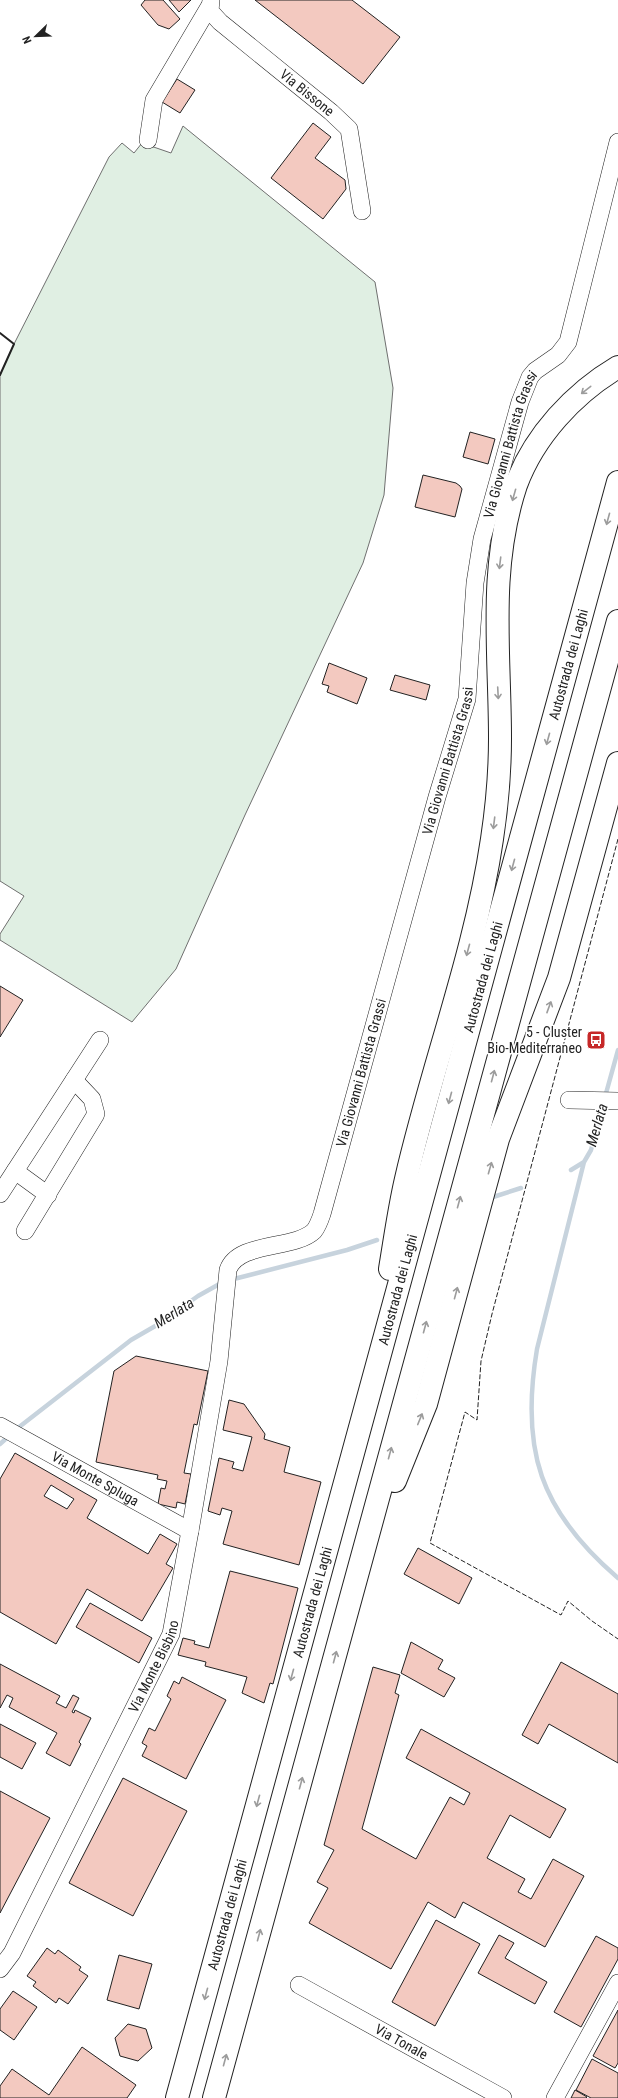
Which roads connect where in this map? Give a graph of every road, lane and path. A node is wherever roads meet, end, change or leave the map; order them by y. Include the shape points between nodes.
1 (210, 3) edge
2 (148, 140) dead end
3 (618, 142) edge
4 (362, 211) dead end
5 (618, 367) edge
6 (618, 482) edge
7 (618, 621) edge
8 (618, 762) edge
9 (100, 1040) dead end
10 (74, 1080) junction
11 (569, 1100) dead end
12 (618, 1101) edge
13 (9, 1172) edge
14 (0, 1194) edge
15 (48, 1195) junction
16 (26, 1231) dead end
17 (221, 1336) joint
18 (370, 1391) junction
19 (0, 1426) edge
20 (190, 1531) junction
21 (358, 1571) junction
22 (0, 1969) edge
23 (618, 1982) edge
24 (300, 1985) dead end
25 (177, 2098) edge
26 (214, 2098) edge
27 (504, 2098) edge
28 (555, 2098) edge

1 - 2 street via 154,100
1 - 4 street, Via Bissone via 212,14 220,22 332,112 349,129
3 - 17 street, Via Giovanni Battista Grassi via 568,342 558,356 530,377 520,402 482,539 475,589 467,699 437,797 322,1214 314,1230 307,1235 238,1257 230,1264
5 -> 18 highway via 579,395 543,436 517,484 506,524 497,594 500,741 492,838 472,937 405,1180
6 -> 18 highway, Autostrada dei Laghi
21 -> 7 highway
21 -> 8 highway via 426,1404 498,1140 559,978
9 - 10 street
10 - 13 street
10 - 15 street via 92,1099 96,1114
11 - 12 street
13 - 14 street
13 - 15 street
15 - 16 street
17 - 20 street, Via Monte Bisbino
18 -> 25 highway, Autostrada dei Laghi
19 - 20 street, Via Monte Spluga
20 - 22 street, Via Monte Bisbino via 171,1634 12,1953
26 -> 21 highway
23 - 28 street
24 - 27 street, Via Tonale

